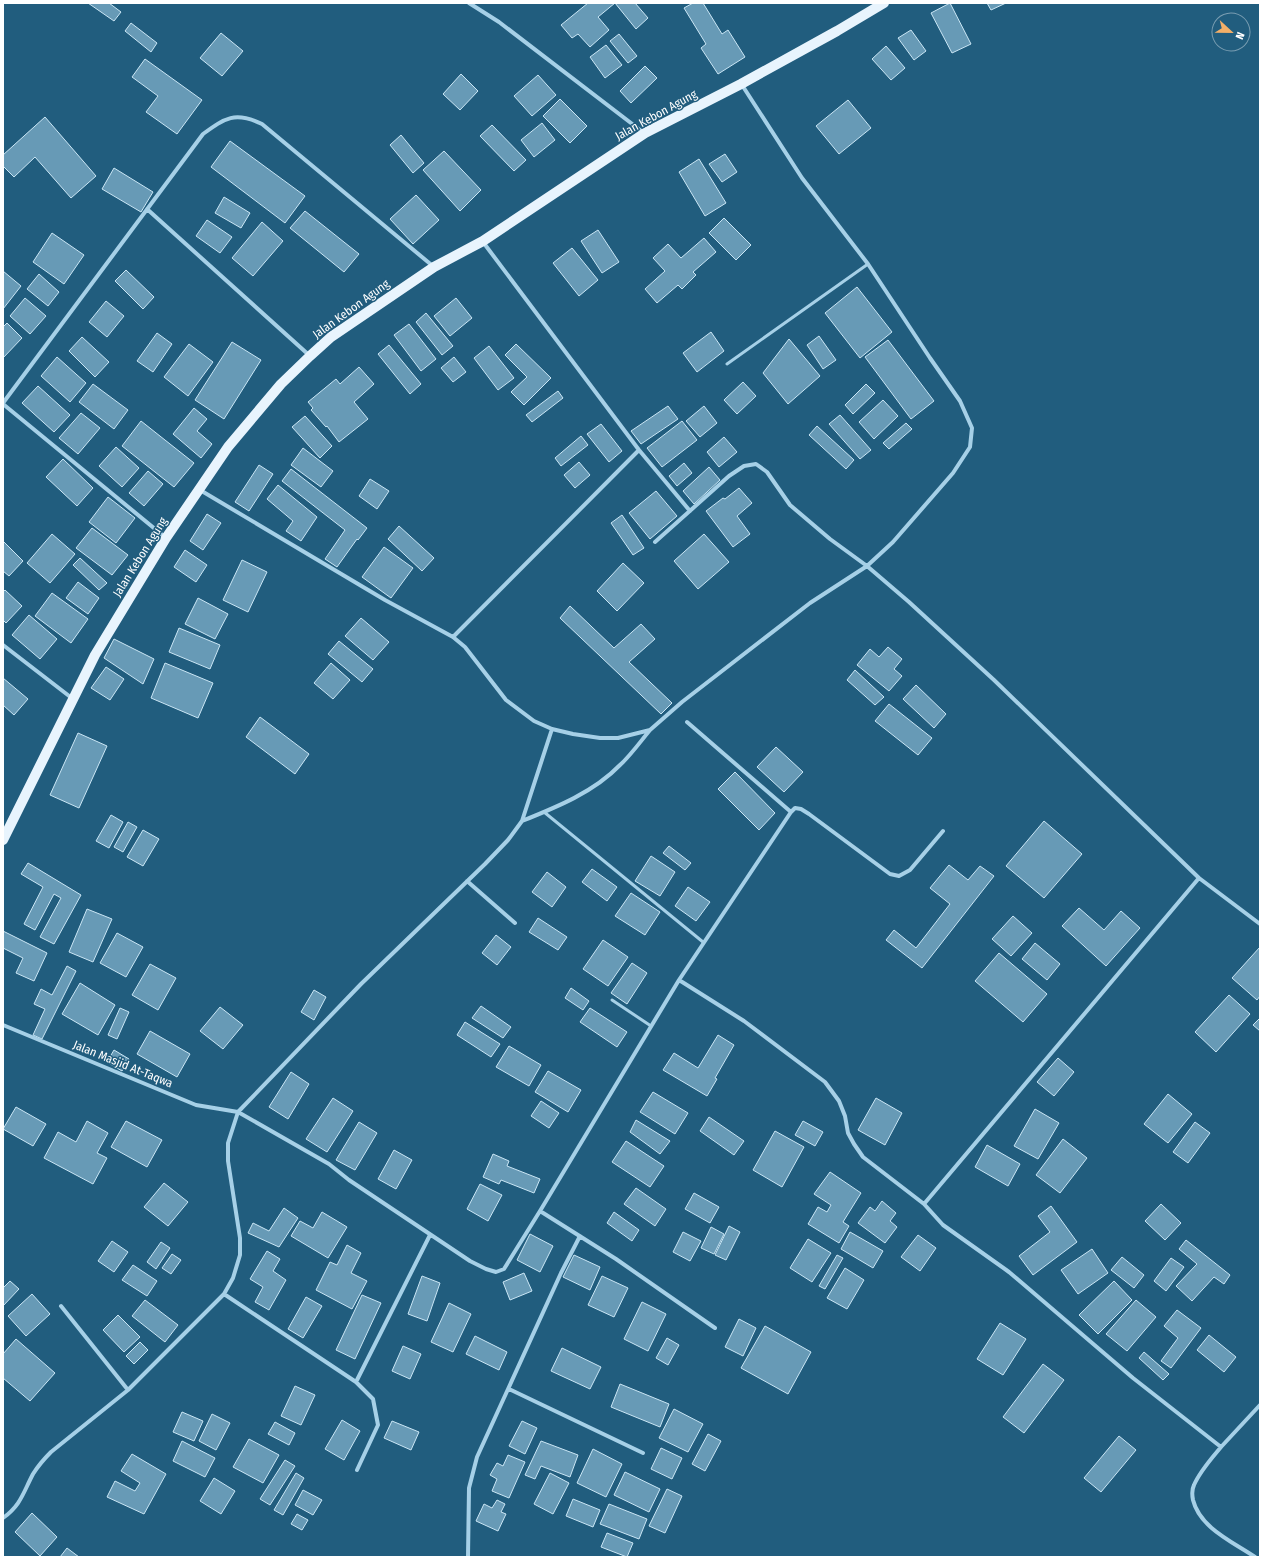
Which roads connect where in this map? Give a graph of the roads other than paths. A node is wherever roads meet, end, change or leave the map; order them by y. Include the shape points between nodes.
1 (469, 3) edge
2 (884, 3) edge
3 (741, 84) junction
4 (645, 133) junction
5 (147, 209) junction
6 (483, 241) junction
7 (868, 264) junction
8 (434, 267) junction
9 (310, 356) junction
10 (727, 364) dead end
11 (3, 403) edge
12 (639, 450) junction
13 (199, 489) junction
14 (690, 511) junction
15 (166, 538) junction
16 (655, 542) dead end
17 (867, 566) junction
18 (453, 637) junction
19 (3, 645) edge
20 (73, 699) junction
21 (688, 722) dead end
22 (552, 729) junction
23 (650, 730) junction
24 (544, 812) junction
25 (791, 812) junction
26 (522, 821) junction
27 (943, 831) dead end
28 (3, 840) edge
29 (1199, 878) junction
30 (467, 881) junction
31 (515, 923) dead end
32 (1260, 924) edge
33 (703, 942) junction
34 (679, 980) junction
35 (612, 1000) dead end
36 (3, 1026) edge
37 (651, 1026) junction
38 (238, 1112) junction
39 (924, 1204) junction
40 (540, 1211) junction
41 (430, 1235) junction
42 (580, 1236) junction
43 (224, 1294) junction
44 (61, 1306) dead end
45 (715, 1328) dead end
46 (356, 1382) junction
47 (508, 1389) junction
48 (128, 1390) junction
49 (1260, 1405) edge
50 (1221, 1447) junction
51 (643, 1453) dead end
52 (357, 1470) dead end
53 (3, 1518) edge
54 (468, 1557) edge
55 (1255, 1557) edge

1 - 4 street via 499,22
2 - 3 main road, Jalan Kebon Agung
3 - 4 main road, Jalan Kebon Agung
3 - 7 street via 802,178
4 - 6 main road, Jalan Kebon Agung
5 - 8 street via 203,134 234,116 251,119 262,124
5 - 9 street
5 - 11 street
6 - 8 main road, Jalan Kebon Agung
6 - 12 street
7 - 10 lane
7 - 17 street via 960,401 972,428 970,447 953,473 893,542
8 - 9 main road, Jalan Kebon Agung via 331,337
9 - 13 main road, Jalan Kebon Agung via 281,384 228,446
11 - 15 street
12 - 14 street
12 - 18 street
13 - 15 main road, Jalan Kebon Agung
13 - 18 street via 385,600
14 - 16 street
14 - 17 street via 729,476 744,466 756,464 766,472 790,505 830,540
15 - 20 main road, Jalan Kebon Agung via 95,655
17 - 23 street via 810,603 682,702
17 - 29 street via 994,680
18 - 22 street via 465,647 506,700 534,721
19 - 20 street
20 - 28 main road, Jalan Kebon Agung
21 - 25 street
22 - 23 street via 600,738 618,738
22 - 26 street
23 - 24 street via 620,765 594,787
24 - 26 street
24 - 33 lane
25 - 27 street via 795,808 801,809 890,874 899,876 910,870
25 - 33 street
26 - 30 street
29 - 32 street
29 - 39 street
30 - 31 street
30 - 38 street via 361,984
33 - 34 street
34 - 37 street
34 - 39 street via 744,1021 825,1082 839,1101 848,1133 863,1157
35 - 37 lane
36 - 38 street, Jalan Masjid At-Taqwa via 196,1105
37 - 40 street
38 - 41 street via 329,1164
38 - 43 street via 228,1143 228,1161 240,1238 240,1255 233,1278
39 - 50 street via 943,1226 1009,1272 1133,1378
40 - 41 street via 504,1269 496,1272 470,1261
40 - 42 street
41 - 46 street
42 - 45 street
42 - 47 street
43 - 46 street
43 - 48 street
44 - 48 street
46 - 52 street via 373,1399 378,1425
47 - 51 street
47 - 54 street via 477,1457 469,1488
48 - 53 street via 41,1462 23,1498 15,1509
49 - 50 street
50 - 55 street via 1193,1486 1195,1508 1210,1527

